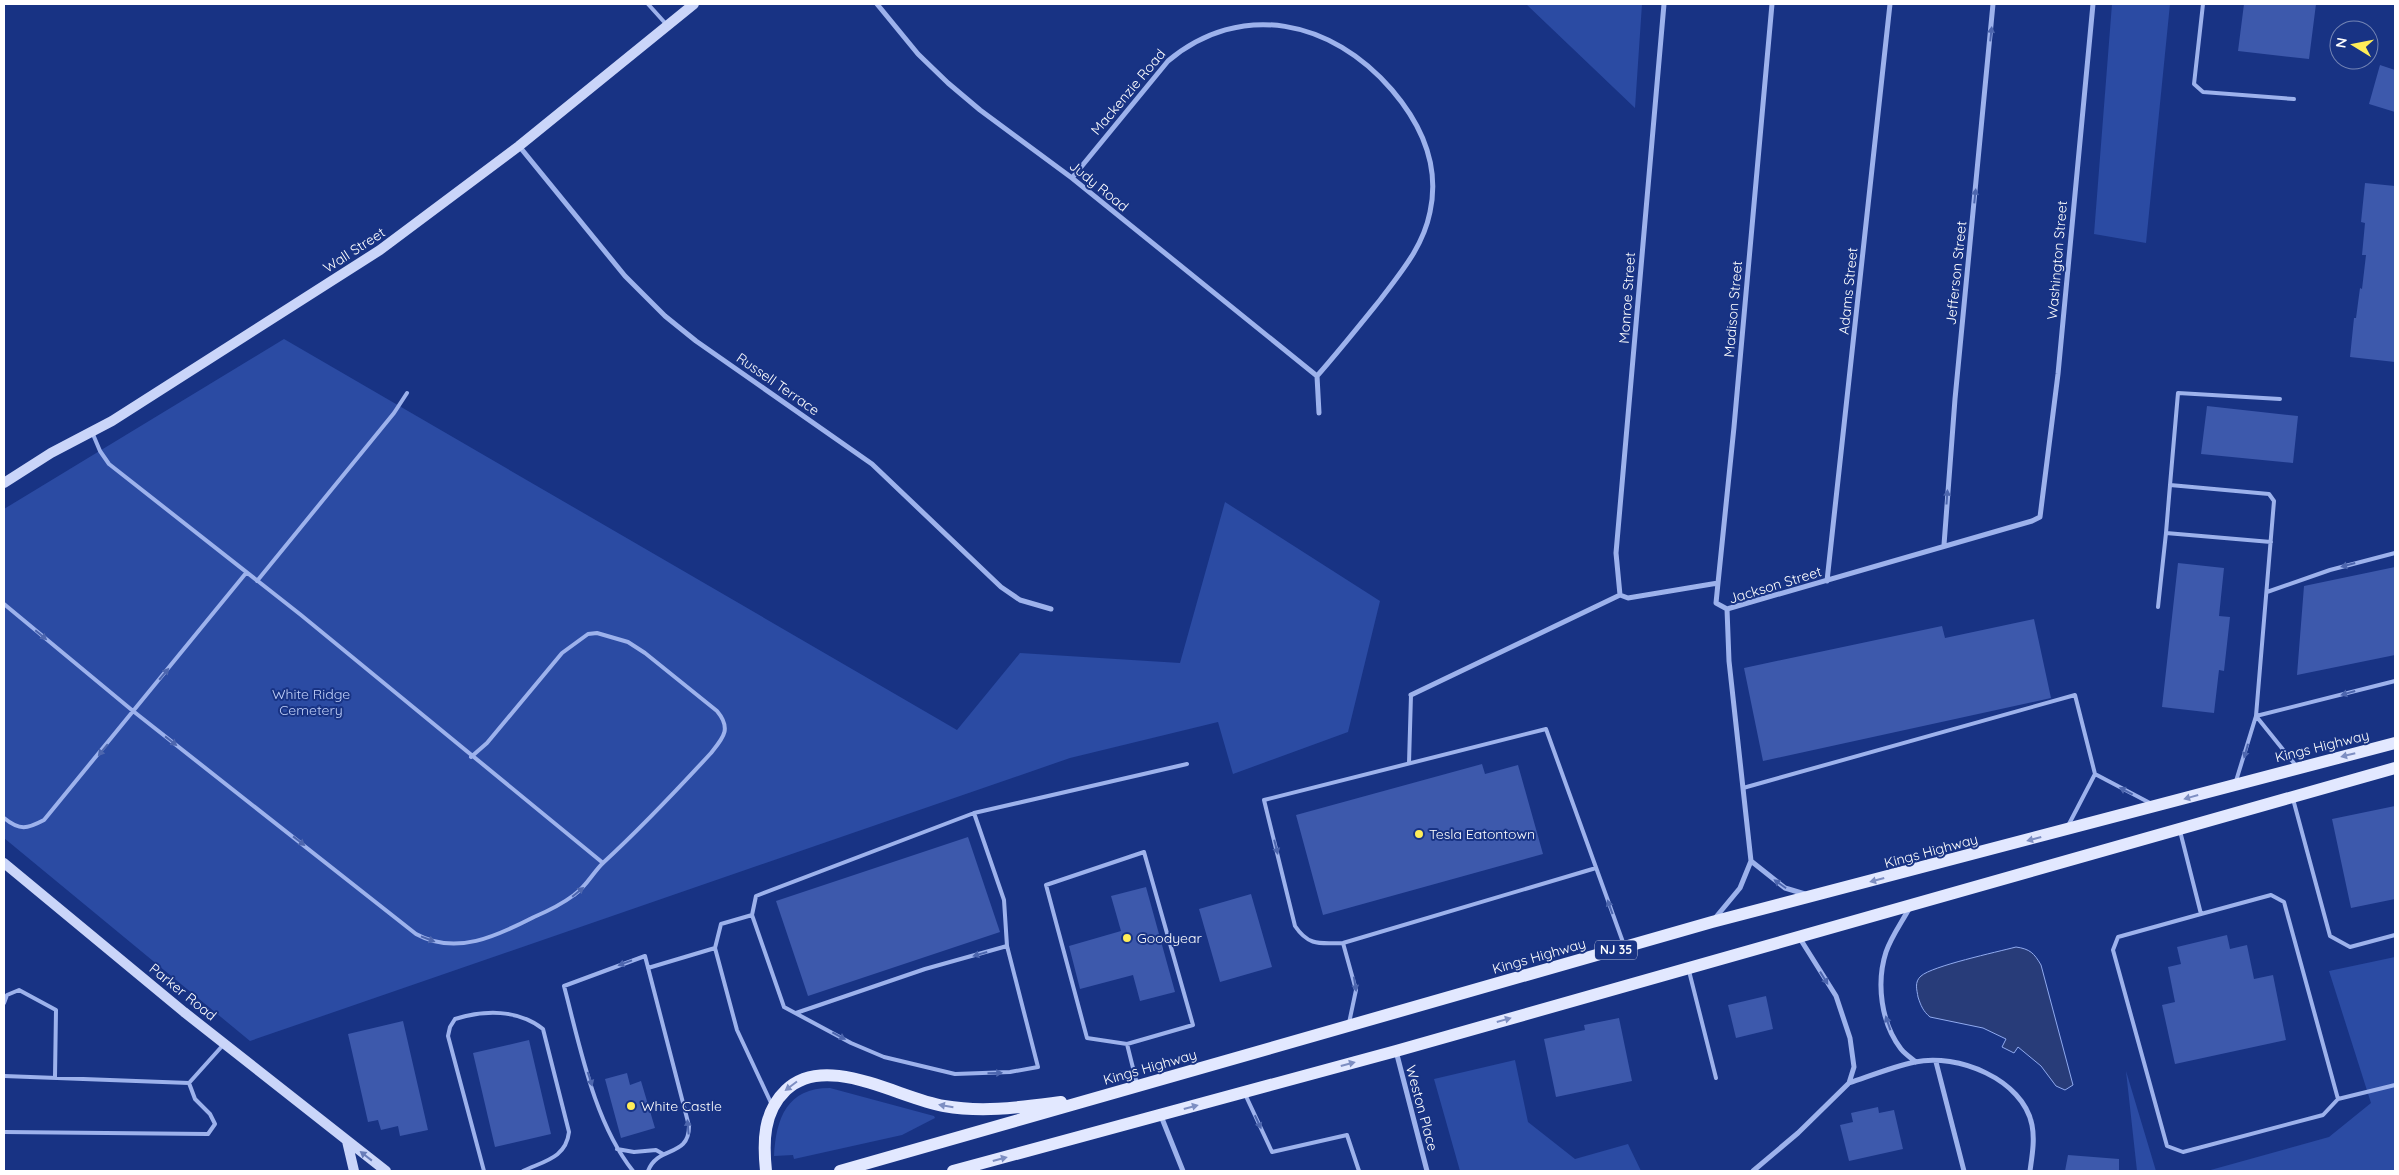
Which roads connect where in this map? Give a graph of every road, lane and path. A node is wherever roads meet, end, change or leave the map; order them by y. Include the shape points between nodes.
1 (648, 4) edge
2 (694, 4) edge
3 (877, 4) edge
4 (1664, 4) edge
5 (1772, 4) edge
6 (1890, 4) edge
7 (1994, 4) edge
8 (2092, 4) edge
9 (2203, 4) edge
10 (668, 26) junction
11 (2294, 99) dead end
12 (519, 146) junction
13 (1072, 178) junction
14 (1317, 376) junction
15 (407, 393) dead end
16 (2280, 399) dead end
17 (1319, 413) dead end
18 (92, 430) junction
19 (4, 483) edge
20 (2170, 485) junction
21 (2040, 517) joint
22 (2166, 533) junction
23 (2271, 542) junction
24 (1944, 546) junction
25 (2395, 552) edge
26 (246, 573) junction
27 (257, 581) junction
28 (1827, 581) junction
29 (1718, 583) junction
30 (2266, 592) junction
31 (1620, 595) junction
32 (4, 604) edge
33 (2158, 608) dead end
34 (1051, 609) dead end
35 (1727, 609) junction
36 (2395, 681) edge
37 (1411, 695) joint
38 (133, 711) junction
39 (2256, 716) junction
40 (2395, 743) edge
41 (471, 757) junction
42 (1409, 763) junction
43 (1187, 764) dead end
44 (2298, 768) junction
45 (2395, 768) edge
46 (2095, 774) junction
47 (2234, 785) junction
48 (1743, 788) junction
49 (2292, 797) junction
50 (2158, 807) junction
51 (974, 813) junction
52 (4, 818) edge
53 (2180, 828) junction
54 (2065, 831) junction
55 (1751, 861) junction
56 (4, 863) edge
57 (603, 863) junction
58 (1596, 868) junction
59 (1815, 897) junction
60 (1911, 904) junction
61 (2201, 914) junction
62 (752, 915) junction
63 (1712, 922) junction
64 (2395, 935) edge
65 (1798, 936) junction
66 (1343, 943) junction
67 (1008, 946) junction
68 (1625, 947) junction
69 (715, 948) junction
70 (648, 968) junction
71 (1688, 968) junction
72 (4, 1003) edge
73 (796, 1013) junction
74 (1349, 1026) junction
75 (224, 1044) junction
76 (1127, 1044) junction
77 (1396, 1051) junction
78 (1916, 1062) junction
79 (1936, 1062) junction
80 (4, 1076) edge
81 (55, 1077) junction
82 (1716, 1078) dead end
83 (189, 1083) junction
84 (1849, 1083) junction
85 (2395, 1085) edge
86 (1138, 1087) junction
87 (1244, 1092) junction
88 (1098, 1098) junction
89 (2338, 1099) junction
90 (773, 1108) junction
91 (1161, 1115) junction
92 (4, 1132) edge
93 (347, 1140) junction
94 (617, 1149) junction
95 (663, 1154) junction
96 (969, 1169) edge
97 (354, 1171) edge
98 (386, 1171) edge
99 (484, 1171) edge
100 (523, 1171) edge
101 (633, 1171) edge
102 (648, 1171) edge
103 (766, 1171) edge
104 (840, 1171) edge
105 (953, 1171) edge
106 (1183, 1171) edge
107 (1359, 1171) edge
108 (1427, 1171) edge
109 (1753, 1171) edge
110 (1964, 1171) edge
111 (2030, 1171) edge

1 - 10 lane
2 - 10 street, Wall Street
3 - 13 street, Judy Road via 918,54 948,83
4 - 31 street, Monroe Street via 1616,553
5 - 29 street, Madison Street
6 - 28 street, Adams Street
24 -> 7 street, Jefferson Street via 1955,399
8 - 21 street, Washington Street via 2058,374
9 - 11 lane via 2194,84 2203,92
10 - 12 street, Wall Street
12 - 18 street, Wall Street via 380,250 112,421
12 - 34 street, Russell Terrace via 625,276 666,316 696,341 872,464 1001,587 1020,600
13 - 14 street, Judy Road
13 - 14 street, Mackenzie Road via 1168,61 1183,46 1210,31 1240,22 1284,21 1322,34 1367,64 1402,103 1420,130 1432,171 1431,206 1421,240 1411,258 1350,339
14 - 17 street
15 - 27 lane
16 - 20 lane via 2178,393
18 - 19 street, Wall Street
18 - 26 lane via 109,464
20 - 22 lane
20 - 23 lane via 2269,494 2274,501
21 - 24 street, Jackson Street
22 - 23 lane
22 - 33 lane
23 - 30 lane
24 - 28 street, Jackson Street
25 -> 30 lane
26 - 27 lane
38 -> 26 lane
27 - 41 lane
28 - 35 street, Jackson Street
29 - 31 street, Jackson Street via 1628,598
29 - 35 street, Madison Street via 1716,603
30 - 39 lane
31 - 37 street, Jackson Street
32 -> 38 lane
35 - 48 street, Jackson Street via 1729,661
36 -> 39 lane
37 - 42 lane
38 -> 52 lane via 44,820 22,828 14,827
38 -> 57 lane via 426,939 443,944 472,943 516,927 574,896 588,884
39 - 44 lane
39 -> 47 lane
40 -> 44 main road, Kings Highway / NJ 35
41 - 57 lane
41 - 57 lane via 487,743 562,653 588,634 597,633 628,642 703,699 724,718 726,729 722,740 640,830
42 - 58 lane via 1546,729
42 -> 66 lane via 1264,800 1295,926 1309,940
43 - 51 lane
44 - 47 main road, Kings Highway / NJ 35
45 - 49 main road
46 - 48 lane via 2075,695
50 -> 46 lane
46 - 54 lane
47 -> 50 main road, Kings Highway / NJ 35
48 - 55 street, Jackson Street
49 - 53 main road
49 - 64 lane via 2330,936 2350,947
50 - 54 main road, Kings Highway / NJ 35
51 - 62 lane via 756,896
51 - 67 lane via 1004,900
53 - 60 main road
53 - 61 lane
54 -> 59 main road, Kings Highway / NJ 35
59 -> 55 street via 1785,888
55 - 63 street via 1740,888
56 - 75 street, Parker Road
58 - 66 lane
68 -> 58 lane
59 - 63 main road, Kings Highway / NJ 35
60 - 65 main road
78 -> 60 street via 1901,1050 1889,1027 1881,999 1882,966 1887,950
61 - 89 lane via 2271,895 2284,902
61 - 89 lane via 2118,937 2112,950 2168,1146 2183,1152 2323,1115
62 - 69 lane via 721,924
62 - 73 lane via 784,1007
63 - 68 main road, Kings Highway / NJ 35
65 - 71 main road
65 -> 84 street via 1836,996 1850,1038 1854,1066
66 -> 74 lane via 1356,990
67 -> 73 lane via 925,969
73 -> 67 lane via 884,1057 955,1074 1010,1072 1038,1066
68 - 74 main road, Kings Highway / NJ 35
69 - 70 lane
69 - 90 lane via 737,1030
70 -> 94 lane via 645,956 564,986 590,1080
95 -> 70 lane via 682,1147 688,1140 689,1126
77 -> 71 main road
71 - 82 lane
72 - 81 lane via 7,995 18,990 56,1010
74 - 86 main road, Kings Highway / NJ 35
75 - 83 lane
75 - 93 street, Parker Road
76 - 76 lane via 1193,1025 1144,852 1046,885 1087,1038
76 - 86 lane
87 -> 77 main road
77 - 108 street, Weston Place
78 - 79 street
78 - 84 street
79 - 110 street
79 - 111 street via 1977,1067 2022,1100 2032,1125
80 - 81 lane
81 - 83 lane
83 - 92 lane via 195,1099 215,1124 208,1134
84 - 109 street
85 - 89 lane
86 - 88 main road, Kings Highway / NJ 35
91 -> 87 main road
87 -> 107 lane via 1272,1152 1347,1135
88 -> 90 main road via 986,1111 943,1106 856,1080 823,1074 805,1077 790,1086 779,1096
88 - 104 main road, Kings Highway / NJ 35
90 - 103 main road via 766,1126
96 -> 91 main road
91 - 106 street
93 - 97 street
98 -> 93 street, Parker Road
94 - 95 lane via 634,1152 656,1150
94 - 101 lane
95 - 102 lane
96 - 105 main road
99 - 100 lane via 448,1036 455,1019 476,1013 523,1017 543,1030 569,1132 568,1144 562,1152

